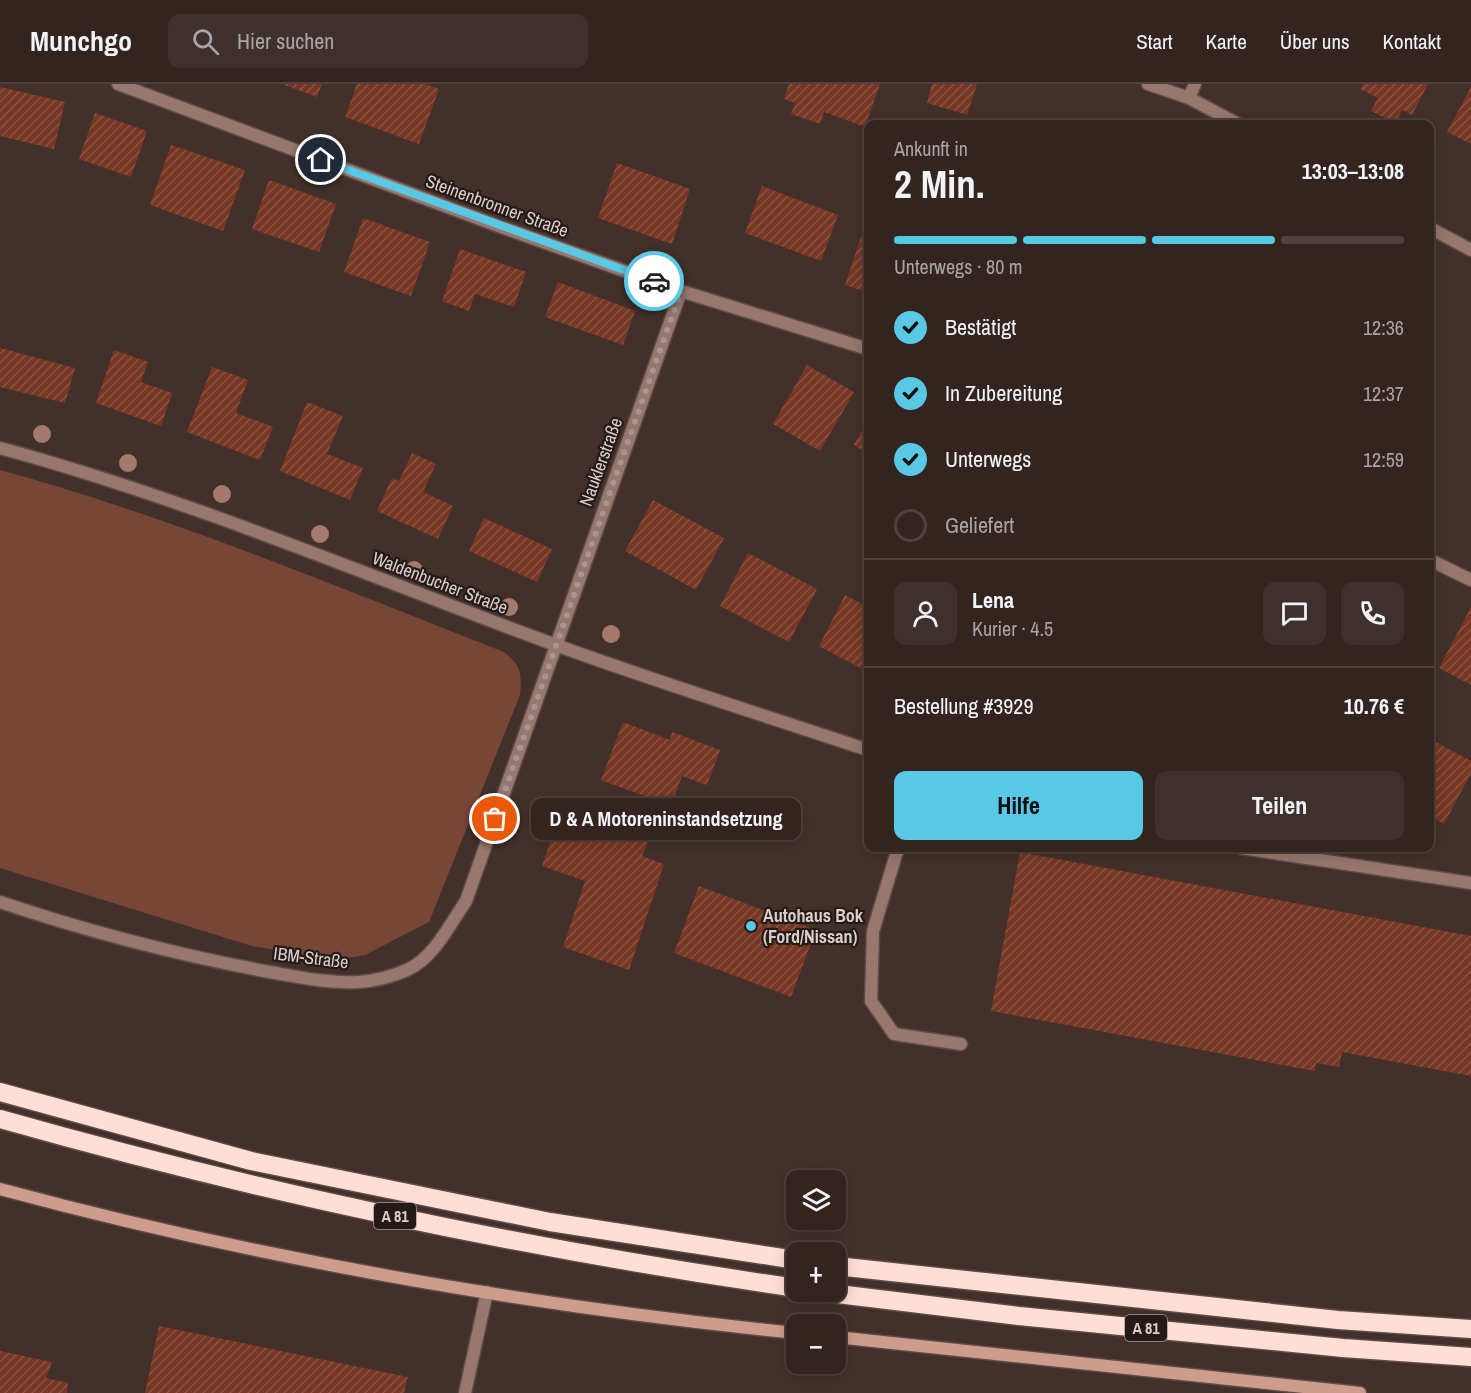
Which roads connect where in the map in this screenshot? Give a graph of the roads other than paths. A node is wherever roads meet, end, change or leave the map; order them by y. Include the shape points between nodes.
1 (118, 84) edge
2 (1148, 84) edge
3 (1195, 84) edge
4 (1189, 98) junction
5 (1230, 120) edge
6 (1434, 230) edge
7 (1471, 250) edge
8 (681, 291) junction
9 (864, 348) edge
10 (0, 447) edge
11 (1434, 562) edge
12 (1471, 580) edge
13 (556, 645) junction
14 (864, 749) edge
15 (897, 852) edge
16 (1267, 852) edge
17 (1471, 883) edge
18 (0, 902) edge
19 (962, 1044) dead end
20 (0, 1092) edge
21 (0, 1119) edge
22 (0, 1189) edge
23 (786, 1258) edge
24 (846, 1267) edge
25 (786, 1287) edge
26 (487, 1292) junction
27 (846, 1295) edge
28 (1471, 1329) edge
29 (786, 1332) edge
30 (846, 1338) edge
31 (1471, 1357) edge
32 (465, 1393) edge
33 (1360, 1393) edge

1 - 8 street, Steinenbronner Straße
2 - 4 street
3 - 4 street
4 - 5 street
6 - 7 street
8 - 9 street, Steinenbronner Straße
8 - 13 street, Nauklerstraße
10 - 13 street, Waldenbucher Straße via 189,508
11 - 12 street
13 - 14 street, Waldenbucher Straße
13 - 18 street, IBM-Straße via 466,902 427,956 409,970 359,982 315,980 213,961
15 - 19 street via 873,931 871,1001 894,1034
16 - 17 street
20 - 23 highway, A 81 via 251,1161 550,1222
21 - 25 highway, A 81 via 254,1186 476,1234
22 - 26 street via 236,1244
24 - 28 highway, A 81 via 1338,1320
26 - 29 street
26 - 32 street
27 - 31 highway, A 81 via 1285,1343
30 - 33 street

